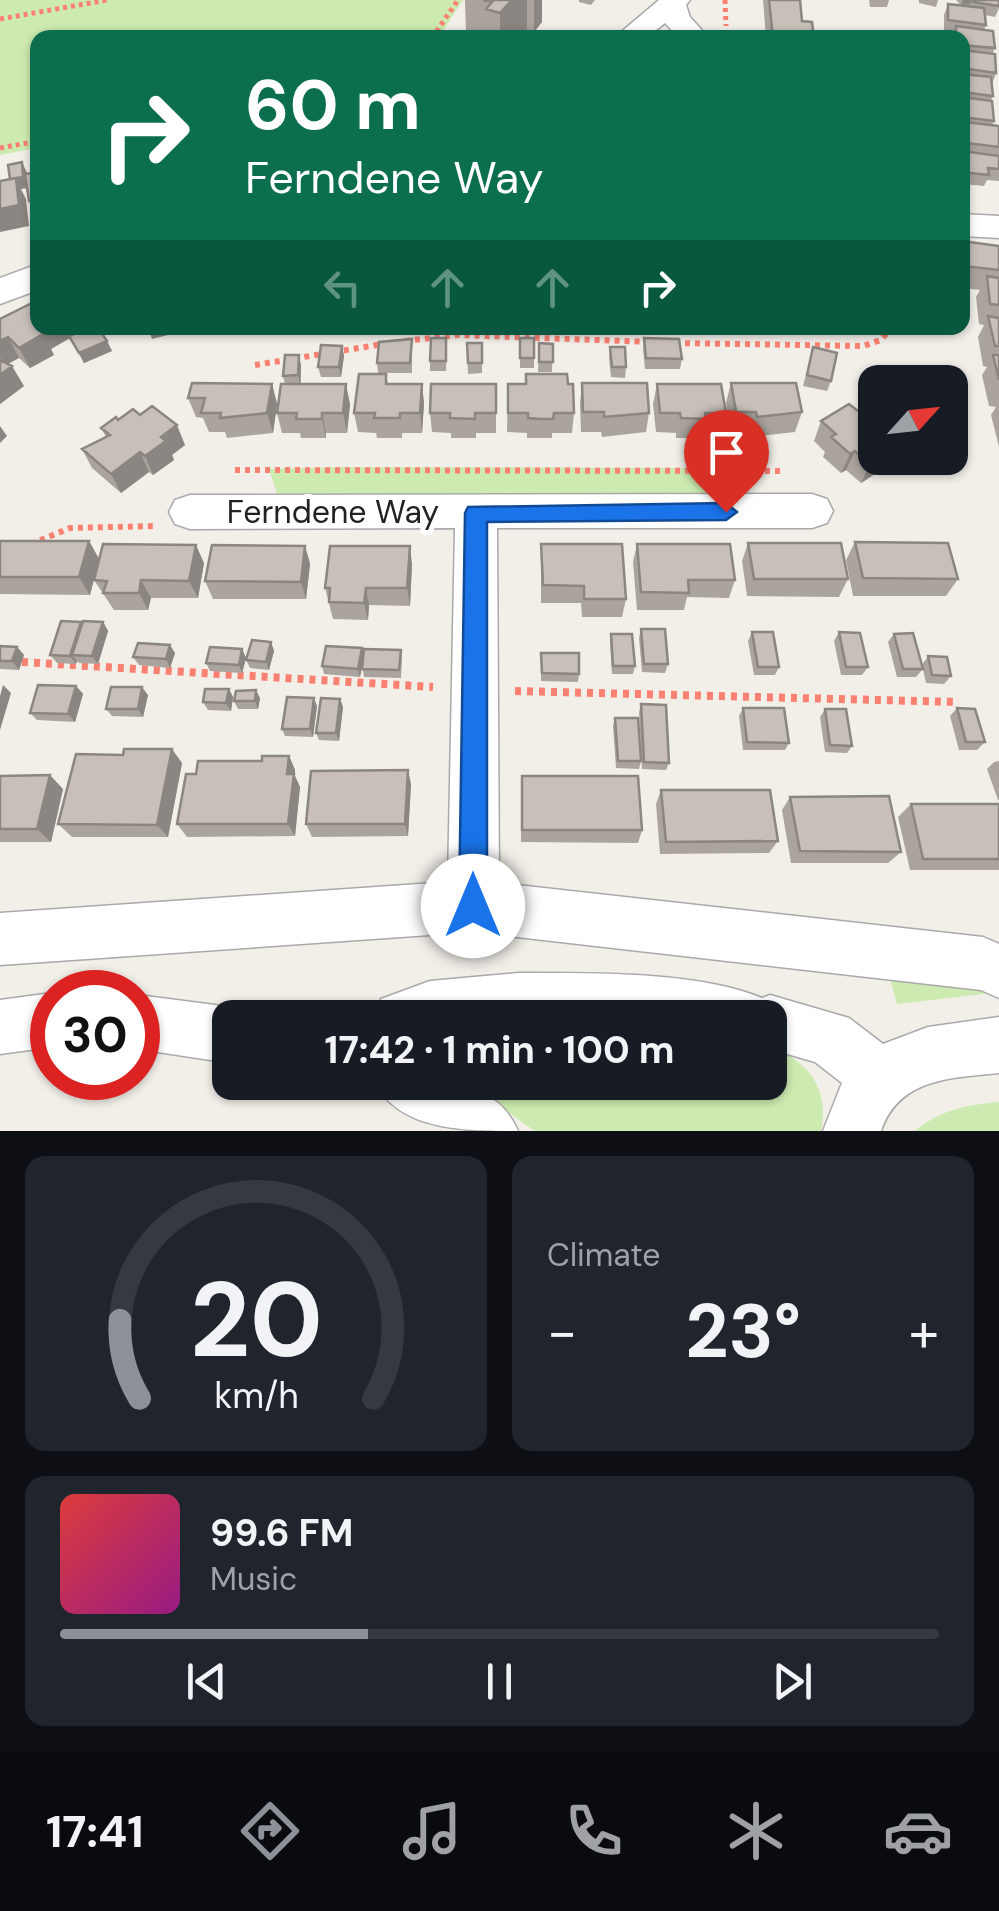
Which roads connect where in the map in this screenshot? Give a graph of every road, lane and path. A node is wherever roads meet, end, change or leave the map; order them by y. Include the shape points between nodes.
1 (107, 0) edge
2 (458, 0) edge
3 (724, 0) edge
4 (674, 2) edge
5 (0, 19) edge
6 (437, 30) edge
7 (638, 30) edge
8 (687, 30) edge
9 (726, 30) edge
10 (30, 142) edge
11 (0, 148) edge
12 (970, 225) edge
13 (999, 227) edge
14 (30, 266) edge
15 (0, 271) edge
16 (30, 279) edge
17 (0, 292) edge
18 (886, 335) edge
19 (255, 365) dead end
20 (340, 467) dead end
21 (585, 468) dead end
22 (812, 511) dead end
23 (190, 512) joint
24 (476, 513) junction
25 (26, 547) edge
26 (473, 906) junction
27 (0, 939) edge
28 (999, 971) edge
29 (30, 1023) edge
30 (160, 1025) edge
31 (0, 1027) edge
32 (787, 1027) edge
33 (212, 1033) edge
34 (999, 1045) edge
35 (881, 1077) junction
36 (434, 1100) edge
37 (488, 1131) edge
38 (852, 1131) edge

1 - 5 path
2 - 6 path
3 - 9 path
4 - 7 street
4 - 8 street
10 - 11 path
12 - 13 street
14 - 15 street
16 - 17 street
18 - 19 path via 863,346 457,336
20 - 21 path
22 - 24 street, Ferndene Way
23 - 24 street, Ferndene Way
23 - 25 path via 177,526 70,528
24 - 26 street, Ferndene Way
26 - 27 street
26 - 28 street
29 - 31 street
30 - 33 street
32 - 35 street via 829,1038
34 - 35 street via 918,1055
35 - 38 street
36 - 37 street

